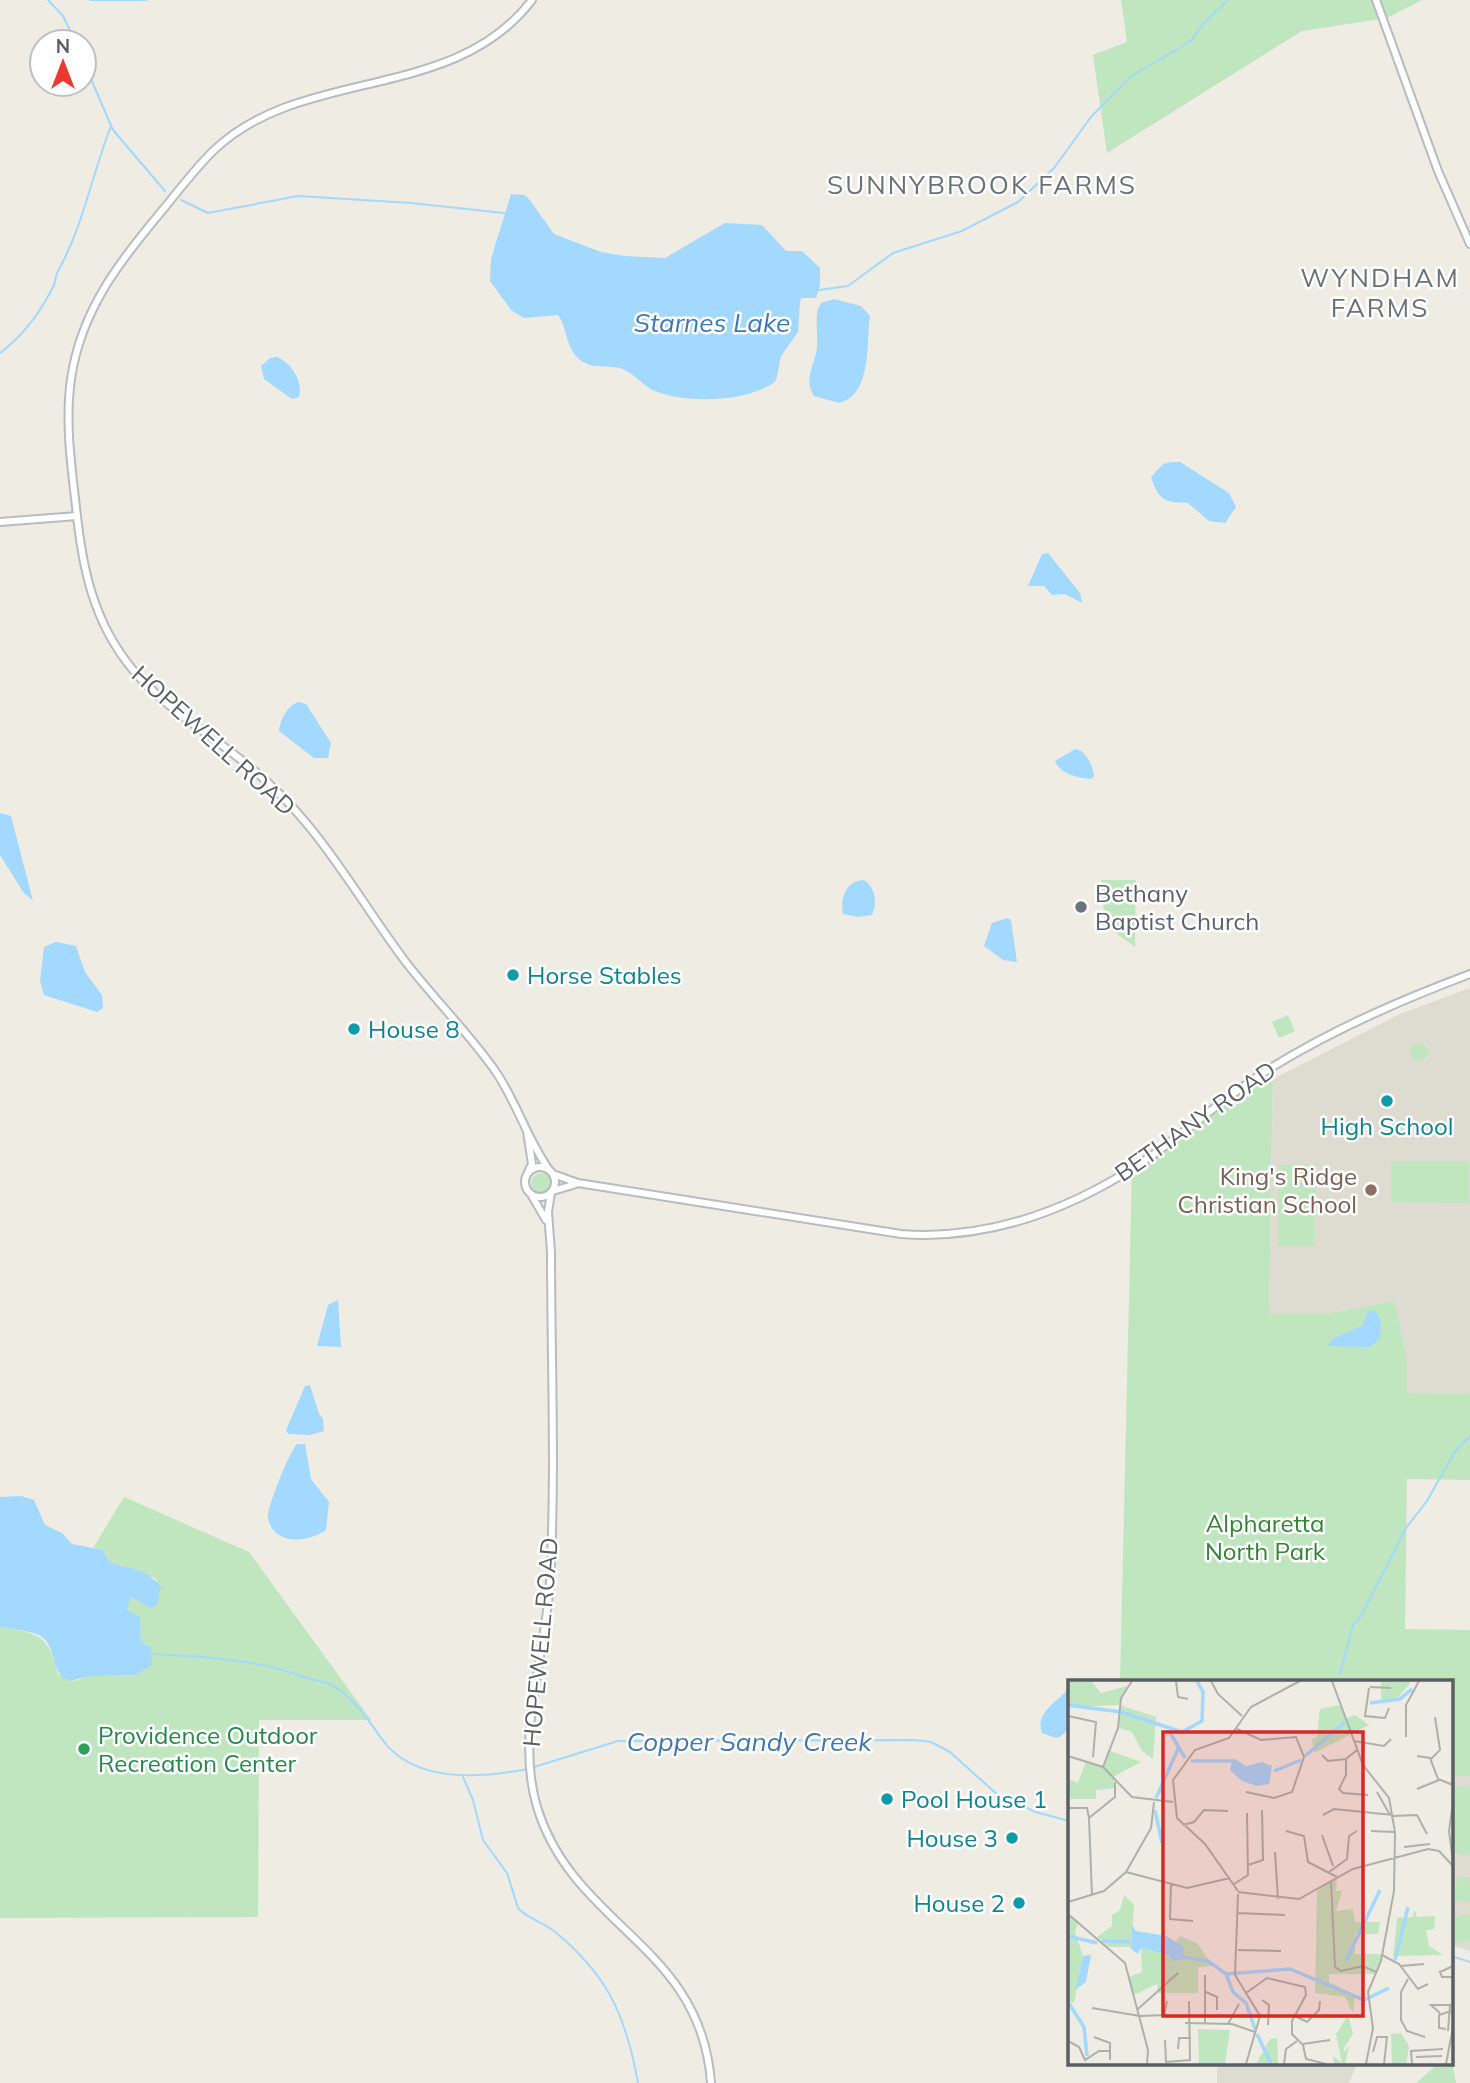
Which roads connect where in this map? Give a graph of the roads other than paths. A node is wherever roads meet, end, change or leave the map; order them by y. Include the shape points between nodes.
1 (532, 0) edge
2 (1376, 0) edge
3 (1470, 244) edge
4 (77, 516) junction
5 (0, 522) edge
6 (1470, 974) edge
7 (526, 1126) junction
8 (552, 1172) junction
9 (528, 1174) junction
10 (578, 1183) junction
11 (552, 1192) junction
12 (529, 1193) junction
13 (548, 1225) junction
14 (711, 2083) edge

1 - 4 street, HOPEWELL ROAD via 507,28 474,51 423,72 271,113 232,135 199,165 116,268 85,325 69,400
2 - 3 street via 1438,171
4 - 5 street
4 - 7 street, HOPEWELL ROAD via 90,592 107,631 131,668 156,694 250,766 294,809 407,963 495,1072
6 - 10 street, BETHANY ROAD via 1394,1003 1316,1041 1242,1087 1140,1163 1076,1199 1012,1225 959,1234 901,1234
7 - 8 street, HOPEWELL ROAD
7 - 9 street, HOPEWELL ROAD
8 - 9 street via 536,1168
8 - 10 street, BETHANY ROAD
8 - 11 street via 556,1183
9 - 12 street via 525,1184
10 - 11 street, BETHANY ROAD
11 - 12 street via 538,1198
11 - 13 street, HOPEWELL ROAD
12 - 13 street, HOPEWELL ROAD
13 - 14 street, HOPEWELL ROAD via 551,1557 529,1728 532,1786 546,1830 567,1869 589,1896 665,1967 685,1995 701,2031

